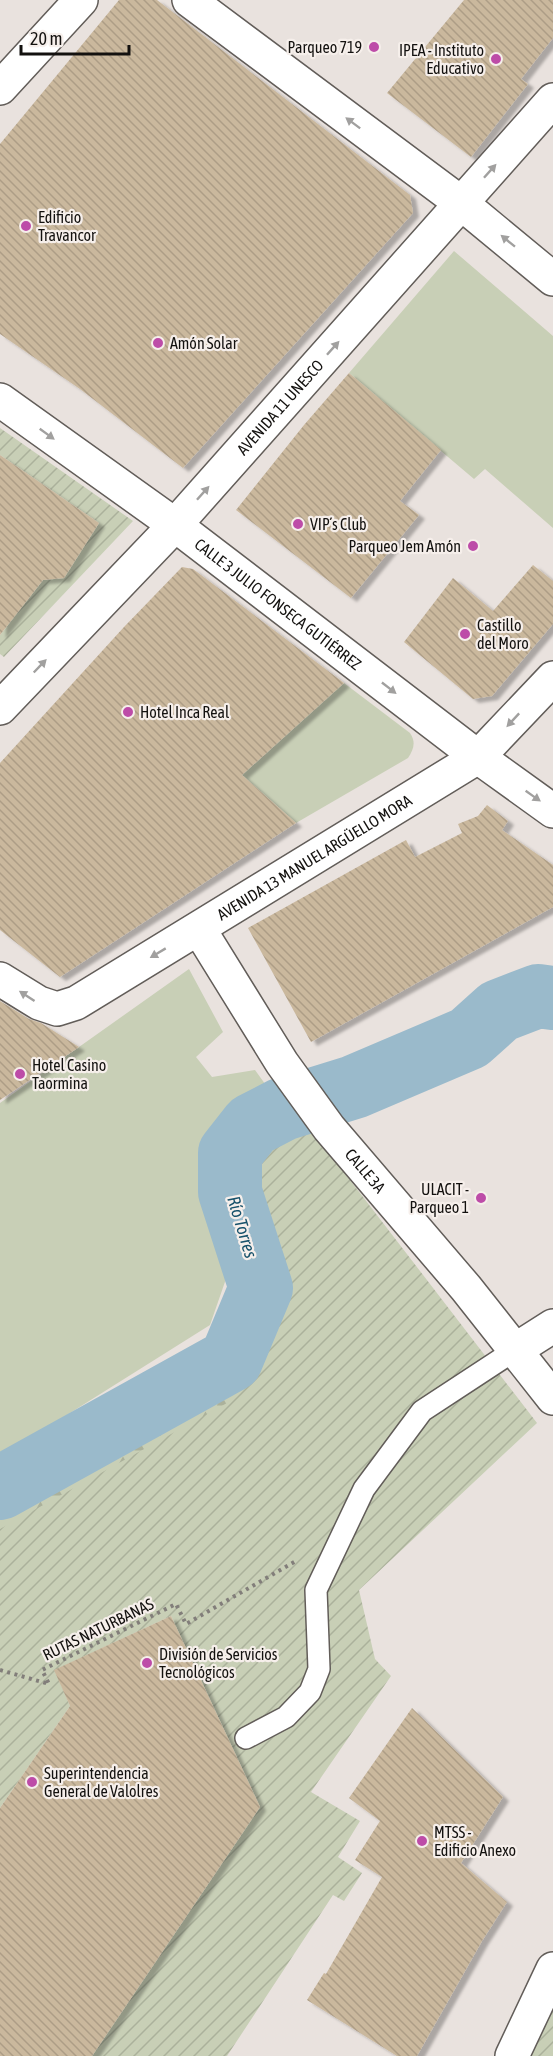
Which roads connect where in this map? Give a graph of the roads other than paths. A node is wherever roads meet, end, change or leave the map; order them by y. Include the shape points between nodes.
1 (81, 0) edge
2 (189, 0) edge
3 (0, 88) edge
4 (553, 100) edge
5 (461, 203) junction
6 (553, 279) edge
7 (0, 400) edge
8 (175, 525) junction
9 (553, 678) edge
10 (0, 708) edge
11 (478, 757) junction
12 (553, 811) edge
13 (199, 929) junction
14 (0, 979) edge
15 (553, 1326) edge
16 (514, 1350) junction
17 (553, 1398) edge
18 (246, 1738) dead end
19 (553, 1969) edge
20 (512, 2056) edge

1 - 3 street
5 -> 2 street
5 -> 4 street, AVENIDA 11 UNESCO
6 -> 5 street
8 -> 5 street, AVENIDA 11 UNESCO
7 -> 8 street, CALLE 3 JULIO FONSECA GUTIÉRREZ
10 -> 8 street, AVENIDA 11 UNESCO
8 -> 11 street, CALLE 3 JULIO FONSECA GUTIÉRREZ
9 -> 11 street, AVENIDA 13 MANUEL ARGÜELLO MORA
11 -> 12 street, CALLE 3 JULIO FONSECA GUTIÉRREZ
11 - 13 street, AVENIDA 13 MANUEL ARGÜELLO MORA
13 -> 14 street, AVENIDA 13 MANUEL ARGÜELLO MORA via 76,1003 57,1009 39,1004
13 - 16 street, CALLE 3A via 282,1064 329,1128
15 - 16 street
16 - 17 street, CALLE 3A
16 - 18 lane via 422,1412 364,1489 316,1590 320,1669 310,1692 286,1717
19 - 20 street

